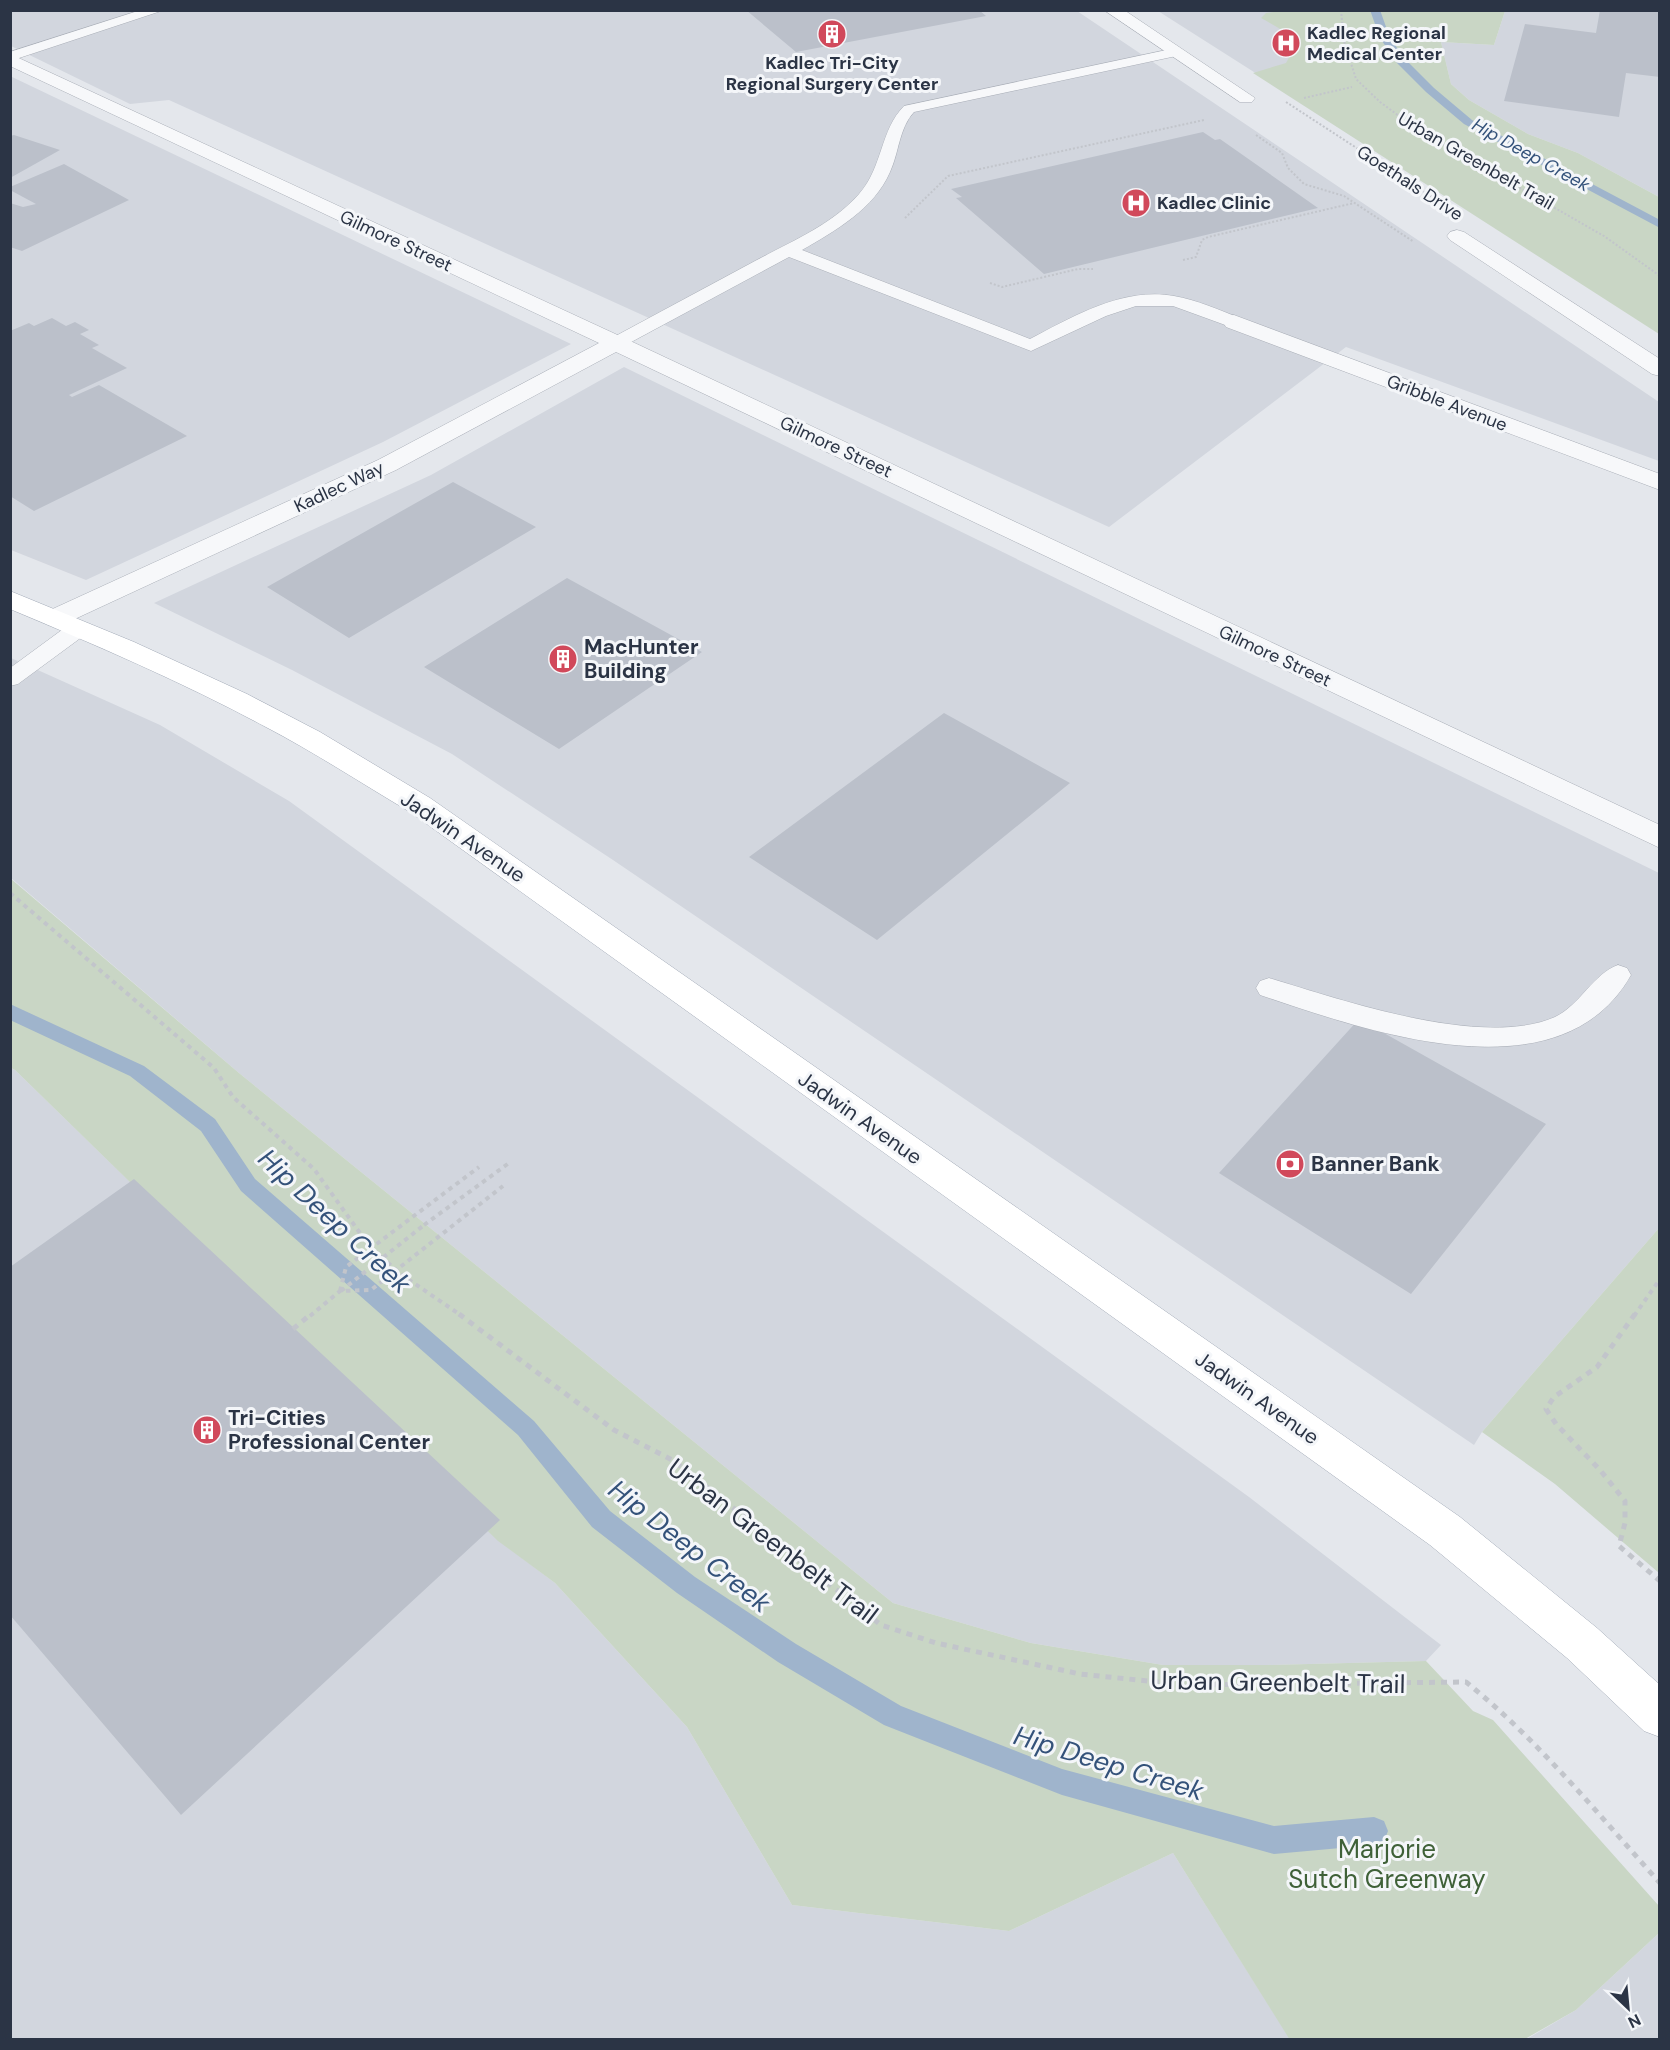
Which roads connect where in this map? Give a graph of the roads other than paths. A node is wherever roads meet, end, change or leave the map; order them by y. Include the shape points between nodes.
1 (157, 10) edge
2 (1112, 10) edge
3 (1176, 52) junction
4 (10, 58) edge
5 (1254, 103) road end
6 (1457, 236) road end
7 (787, 250) junction
8 (1234, 322) joint
9 (616, 343) junction
10 (1659, 369) edge
11 (1659, 483) edge
12 (10, 599) edge
13 (67, 624) junction
14 (10, 679) edge
15 (1659, 838) edge
16 (1618, 975) dead end
17 (1269, 988) dead end
18 (1659, 1715) edge

1 - 4 lane
2 - 3 street
3 - 5 street
3 - 7 lane via 909,109 900,118 886,166 865,197 835,224
4 - 9 street, Gilmore Street
6 - 10 street, Goethals Drive
7 - 8 lane via 1031,346 1101,310 1131,303 1173,301
7 - 9 lane
8 - 11 street, Gribble Avenue
9 - 13 street, Kadlec Way via 387,465
9 - 15 street, Gilmore Street
12 - 13 main road, Jadwin Avenue
13 - 14 lane
13 - 18 main road, Jadwin Avenue via 231,698 420,805 1445,1531 1582,1642
16 - 17 lane via 1587,1008 1563,1024 1519,1037 1458,1036 1379,1020

